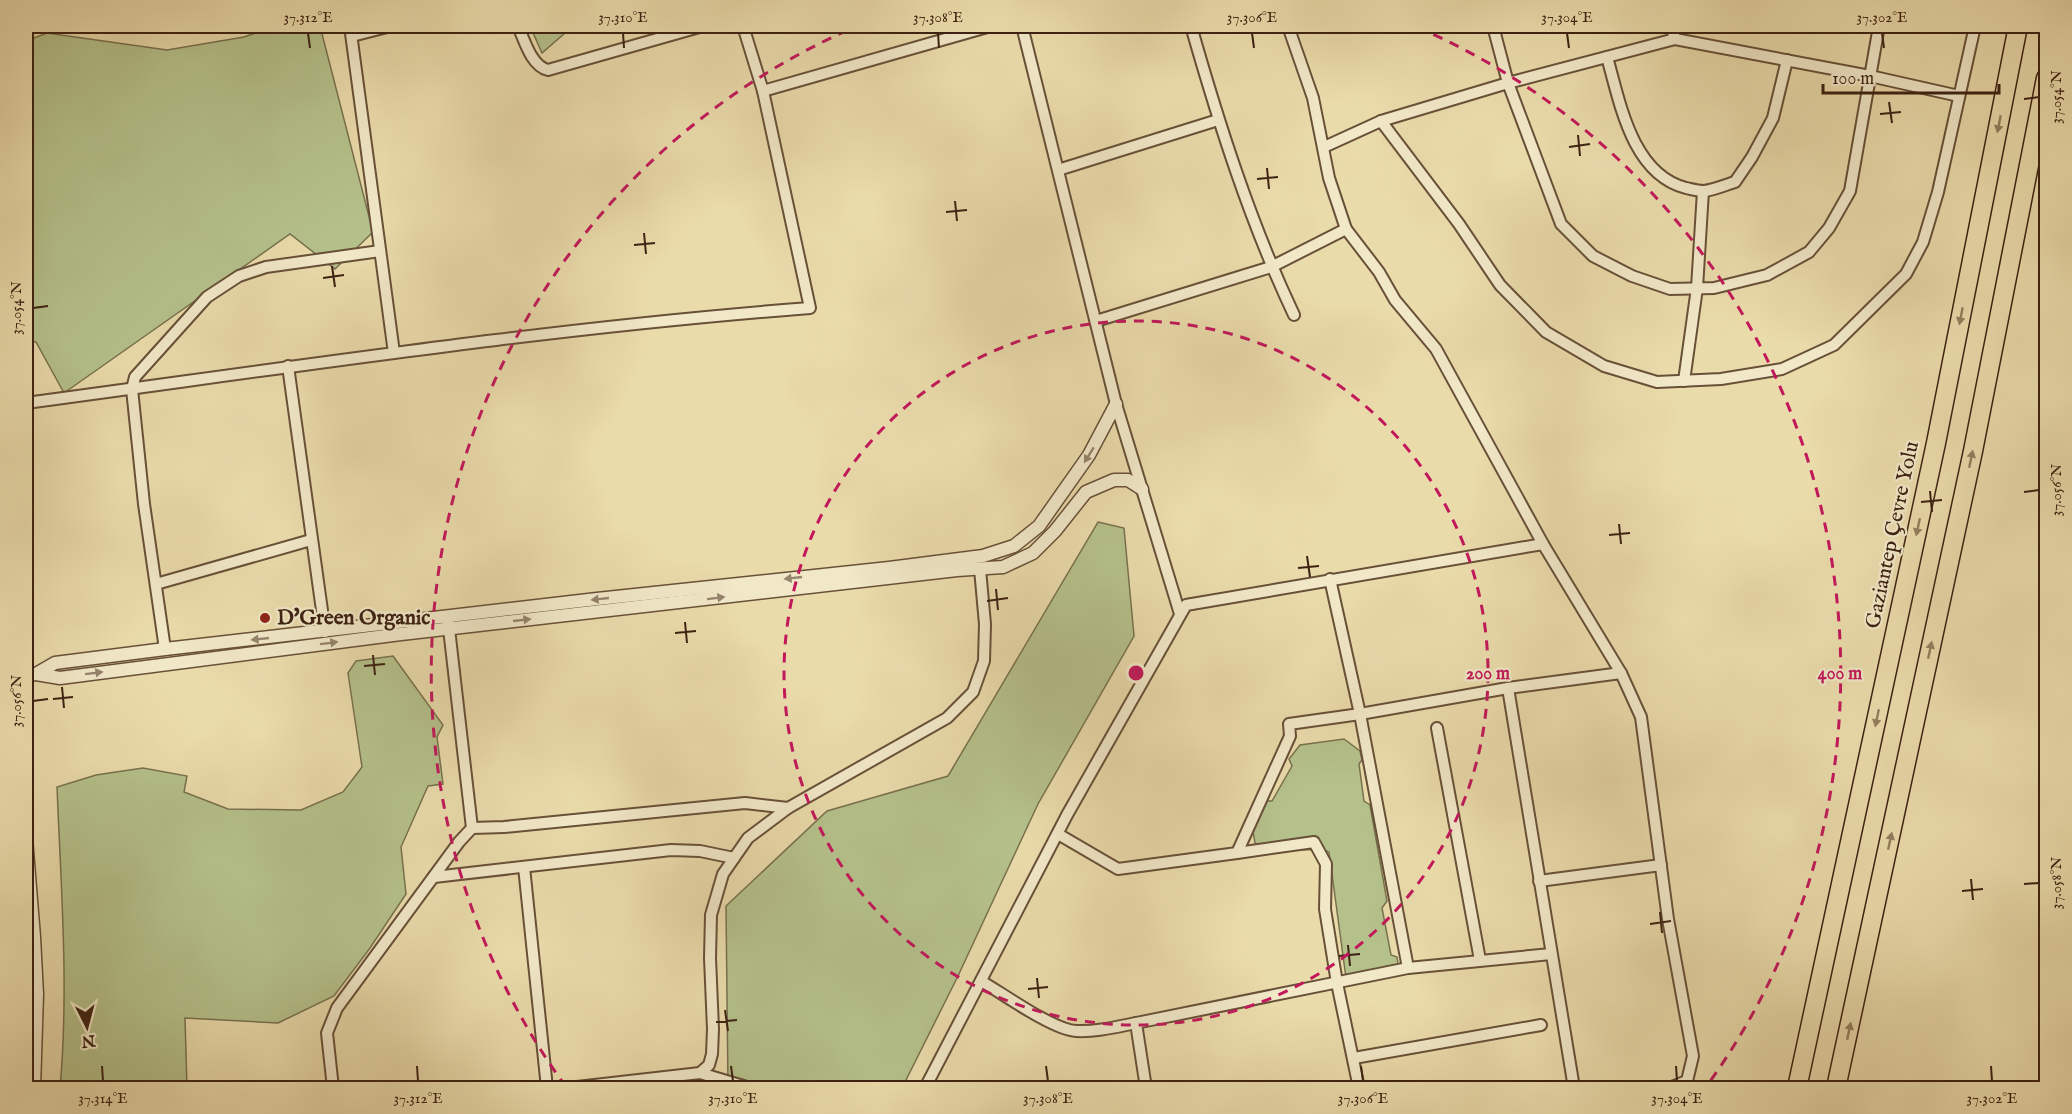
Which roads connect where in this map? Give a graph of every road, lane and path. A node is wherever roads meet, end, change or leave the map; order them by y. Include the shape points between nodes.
1 (392, 26) edge
2 (518, 26) edge
3 (703, 26) edge
4 (743, 26) edge
5 (991, 26) edge
6 (1022, 26) edge
7 (1191, 26) edge
8 (1288, 26) edge
9 (1493, 26) edge
10 (1671, 26) edge
11 (1879, 26) edge
12 (1975, 26) edge
13 (2018, 26) edge
14 (351, 31) edge
15 (1675, 39) junction
16 (1607, 57) junction
17 (1787, 60) junction
18 (1870, 76) junction
19 (2046, 78) edge
20 (1508, 83) junction
21 (764, 91) junction
22 (1959, 96) junction
23 (1218, 120) junction
24 (1382, 121) junction
25 (1324, 147) junction
26 (1058, 170) junction
27 (1703, 191) junction
28 (1346, 229) junction
29 (380, 251) junction
30 (1271, 267) junction
31 (1697, 288) junction
32 (1294, 315) dead end
33 (1096, 321) junction
34 (394, 353) junction
35 (288, 366) junction
36 (1684, 381) junction
37 (132, 389) junction
38 (26, 403) edge
39 (1116, 404) junction
40 (1142, 489) junction
41 (311, 540) junction
42 (1543, 544) junction
43 (980, 569) junction
44 (1330, 579) junction
45 (156, 584) junction
46 (1180, 614) junction
47 (448, 623) junction
48 (325, 632) junction
49 (165, 649) junction
50 (1621, 673) junction
51 (31, 674) edge
52 (1508, 688) junction
53 (1360, 714) junction
54 (1437, 728) dead end
55 (788, 808) junction
56 (472, 828) junction
57 (1058, 834) junction
58 (26, 838) edge
59 (1237, 853) junction
60 (734, 858) junction
61 (1661, 865) junction
62 (524, 867) junction
63 (434, 877) junction
64 (1539, 881) junction
65 (1551, 954) junction
66 (1480, 960) junction
67 (1408, 968) junction
68 (981, 981) junction
69 (1337, 983) junction
70 (1136, 1023) junction
71 (1541, 1025) dead end
72 (1354, 1058) junction
73 (700, 1073) junction
74 (34, 1089) edge
75 (333, 1089) edge
76 (547, 1089) edge
77 (568, 1089) edge
78 (750, 1089) edge
79 (925, 1089) edge
80 (1146, 1089) edge
81 (1359, 1089) edge
82 (1574, 1089) edge
83 (1669, 1089) edge
84 (1797, 1089) edge
85 (1836, 1089) edge

1 - 14 street
2 - 3 street via 536,63 548,70
4 - 21 street
5 - 21 street
6 - 26 street
7 - 23 street
8 - 25 street via 1313,99
9 - 20 street
10 - 15 street
11 - 18 street
12 - 22 street
13 -> 84 highway, Gaziantep Çevre Yolu via 1936,443
14 - 29 street
15 - 16 street
15 - 17 street
16 - 20 street
16 - 27 street via 1624,120 1646,162 1675,185
17 - 18 street
17 - 27 street via 1773,118 1752,158 1735,182
18 - 22 street
18 - 31 street via 1850,190 1829,228 1809,252 1767,275 1714,288
85 -> 19 highway via 1973,451
20 - 24 street
20 - 31 street via 1561,224 1593,256 1632,276 1670,289
21 - 34 street via 810,308 700,316
22 - 36 street via 1923,242 1900,281 1833,345 1782,369
23 - 26 street
23 - 30 street
24 - 25 street
24 - 36 street via 1500,285 1546,332 1604,366 1657,382
25 - 28 street via 1329,178
26 - 33 street
27 - 31 street
28 - 30 street
28 - 42 street via 1395,300 1436,349
29 - 34 street
29 - 37 street via 266,267 228,282 207,297 138,374
30 - 32 street
30 - 33 street
31 - 36 street
33 - 39 street
34 - 35 street
35 - 37 street
35 - 41 street
37 - 38 street
37 - 45 street
39 - 40 street
39 -> 47 street via 1089,455 1039,526 1004,550 889,568 597,599
40 - 43 street via 1128,480 1114,480 1086,492 1033,553 1003,567
40 - 46 street
41 - 45 street
41 - 48 street
42 - 44 street
42 - 50 street
47 -> 43 street
43 - 55 street via 984,661 973,692 947,718
44 - 46 street via 1186,605
44 - 53 street
45 - 49 street
46 - 57 street
47 - 48 street
51 -> 47 street via 60,678
47 - 56 street
48 -> 49 street
49 - 51 street via 55,663
50 - 52 street
50 - 61 street via 1641,717
52 - 53 street
52 - 64 street
53 - 59 street via 1289,724 1290,736
53 - 67 street
54 - 66 street
55 - 56 street via 745,803
55 - 60 street via 748,838
56 - 63 street
57 - 59 street via 1118,869
57 - 68 street
58 - 74 street via 37,994
59 - 69 street via 1314,842 1326,864 1325,909
60 - 62 street via 700,850 671,850
60 - 73 street via 723,874 711,915 714,1029 709,1065
61 - 64 street
61 - 83 street via 1693,1056 1687,1081
62 - 63 street
62 - 76 street
63 - 75 street via 337,1008 327,1034
64 - 65 street
65 - 66 street
65 - 82 street
66 - 67 street
67 - 69 street
68 - 70 street via 1057,1027 1100,1030
68 - 79 street
69 - 70 street
69 - 72 street
70 - 80 street
71 - 72 street
72 - 81 street
73 - 77 street
73 - 78 street

